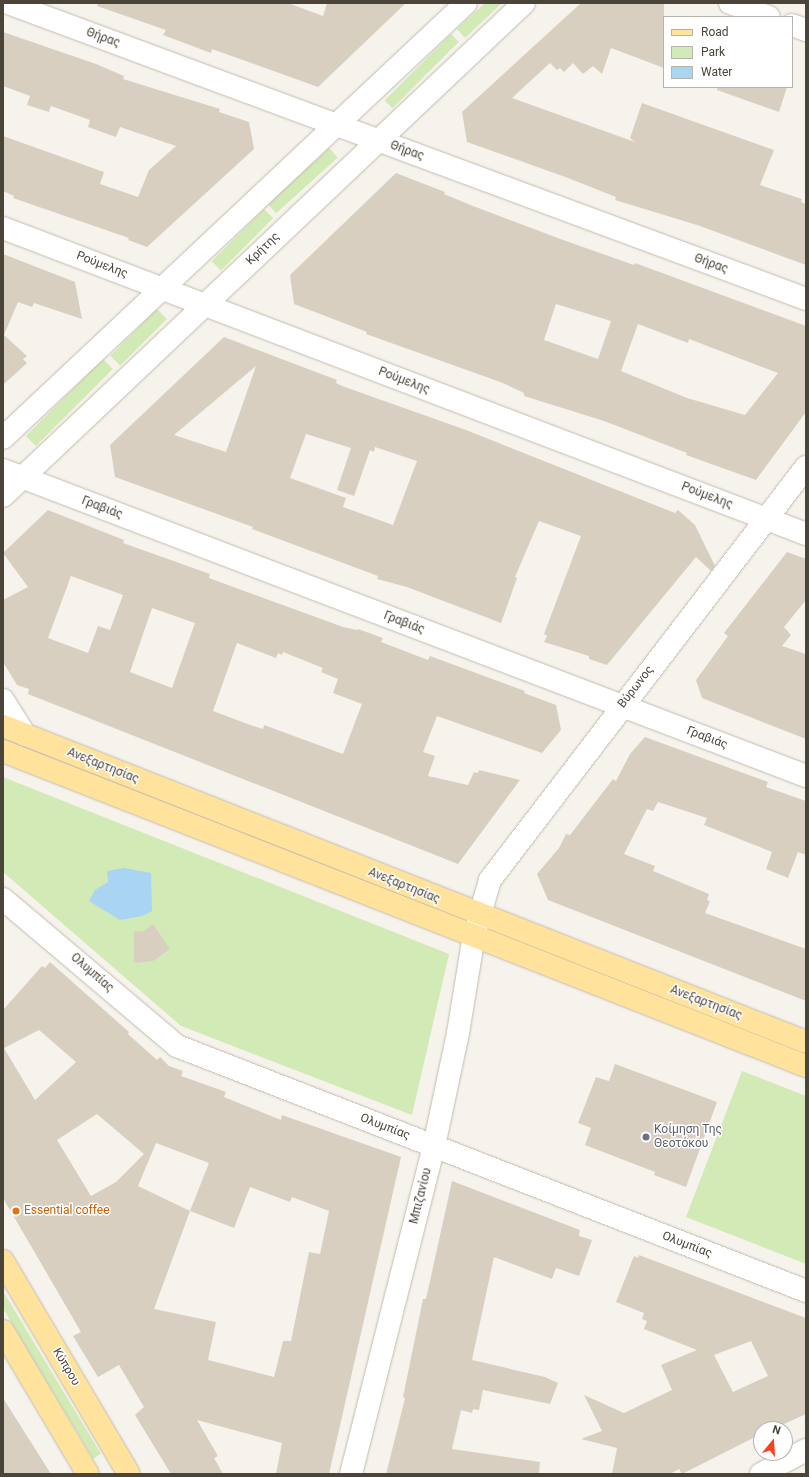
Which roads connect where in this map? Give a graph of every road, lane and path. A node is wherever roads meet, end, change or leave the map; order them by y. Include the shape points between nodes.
1 (8, 3) edge
2 (466, 3) edge
3 (524, 3) edge
4 (730, 3) edge
5 (766, 16) edge
6 (793, 25) edge
7 (806, 30) edge
8 (336, 125) junction
9 (377, 140) junction
10 (3, 228) edge
11 (162, 288) junction
12 (806, 299) edge
13 (205, 305) junction
14 (3, 438) edge
15 (806, 467) edge
16 (13, 474) edge
17 (3, 496) edge
18 (766, 518) junction
19 (806, 534) edge
20 (3, 700) edge
21 (621, 706) junction
22 (3, 726) edge
23 (25, 735) junction
24 (3, 751) edge
25 (806, 776) edge
26 (3, 899) edge
27 (476, 925) junction
28 (806, 1042) edge
29 (806, 1066) edge
30 (434, 1146) junction
31 (3, 1261) edge
32 (806, 1291) edge
33 (3, 1331) edge
34 (806, 1450) edge
35 (88, 1474) edge
36 (129, 1474) edge
37 (351, 1474) edge
38 (761, 1474) edge

1 - 8 street, Θήρας
2 - 8 street
3 - 9 street, Κρήτης
4 - 5 street
6 - 7 street
8 - 9 street, Θήρας
8 - 11 street
9 - 12 street, Θήρας
9 - 13 street, Κρήτης
10 - 11 street, Ρούμελης
11 - 13 street, Ρούμελης
11 - 14 street
13 - 16 street, Κρήτης
13 - 18 street, Ρούμελης
15 - 18 street, Βύρωνος
16 - 17 street, Κρήτης
16 - 21 street, Γραβιάς
18 - 19 street, Ρούμελης
18 - 21 street, Βύρωνος
20 - 23 street
21 - 25 street, Γραβιάς
21 - 27 street, Βύρωνος via 490,880
22 - 23 main road, Ανεξαρτησίας
23 - 27 main road, Ανεξαρτησίας
24 - 27 main road, Ανεξαρτησίας
26 - 30 street, Ολυμπίας via 176,1046
27 - 28 main road, Ανεξαρτησίας
27 - 29 main road, Ανεξαρτησίας
27 - 30 street, Μπιζανίου via 458,1033
30 - 32 street, Ολυμπίας
30 - 37 street, Μπιζανίου
31 - 36 main road, Κύπρου
33 - 35 main road
34 - 38 street

